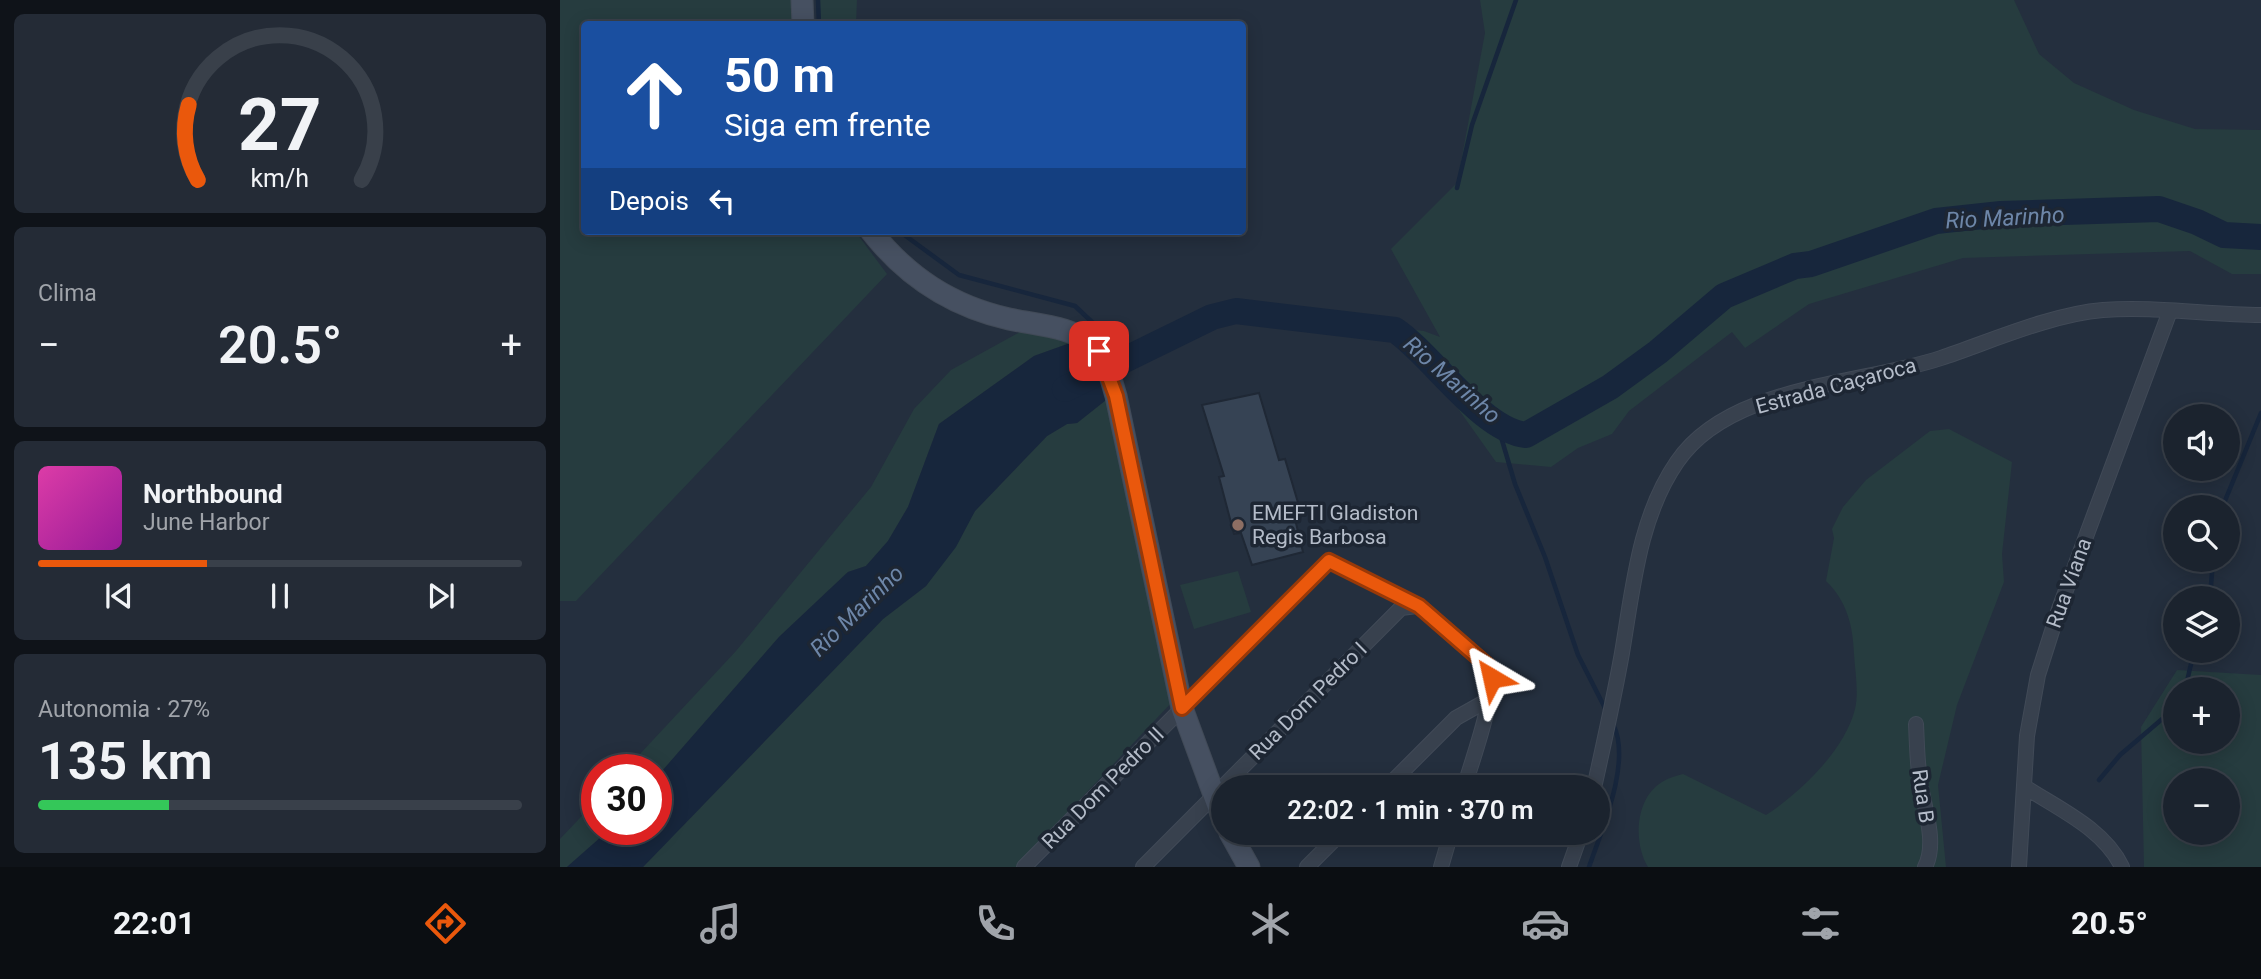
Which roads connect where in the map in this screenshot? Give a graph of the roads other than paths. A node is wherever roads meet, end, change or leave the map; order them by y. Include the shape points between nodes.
1 (802, 0) edge
2 (803, 21) edge
3 (875, 235) edge
4 (2170, 311) junction
5 (2261, 315) edge
6 (1419, 606) junction
7 (1488, 700) junction
8 (1182, 708) junction
9 (1916, 724) dead end
10 (1233, 775) edge
11 (1399, 775) edge
12 (1468, 775) edge
13 (1597, 775) edge
14 (2025, 787) junction
15 (1211, 793) edge
16 (1211, 797) edge
17 (1237, 845) edge
18 (1329, 845) edge
19 (1447, 845) edge
20 (1577, 845) edge
21 (1024, 867) edge
22 (1143, 867) edge
23 (1249, 867) edge
24 (1307, 867) edge
25 (1441, 867) edge
26 (1569, 867) edge
27 (1925, 867) edge
28 (2020, 867) edge
29 (2122, 867) edge

1 - 2 main road
3 - 8 main road via 915,278 944,296 1008,319 1062,330 1099,351 1116,396
4 - 5 street, Estrada Caçaroca
4 - 13 street, Estrada Caçaroca via 2102,310 2071,317 1938,359 1785,397 1721,421 1695,440 1651,507
4 - 14 street, Rua Viana via 2038,675 2027,736
6 - 7 street via 1488,666 1492,674
6 - 8 street, Rua Dom Pedro II via 1329,561
6 - 10 street, Rua Dom Pedro I via 1401,608
7 - 11 street via 1456,718
7 - 12 street
8 - 15 main road
8 - 21 street, Rua Dom Pedro II
9 - 27 street, Rua B via 1928,829
14 - 28 street, Rua Viana
14 - 29 street via 2101,838
16 - 22 street, Rua Dom Pedro I
17 - 23 main road
18 - 24 street
19 - 25 street
20 - 26 street

